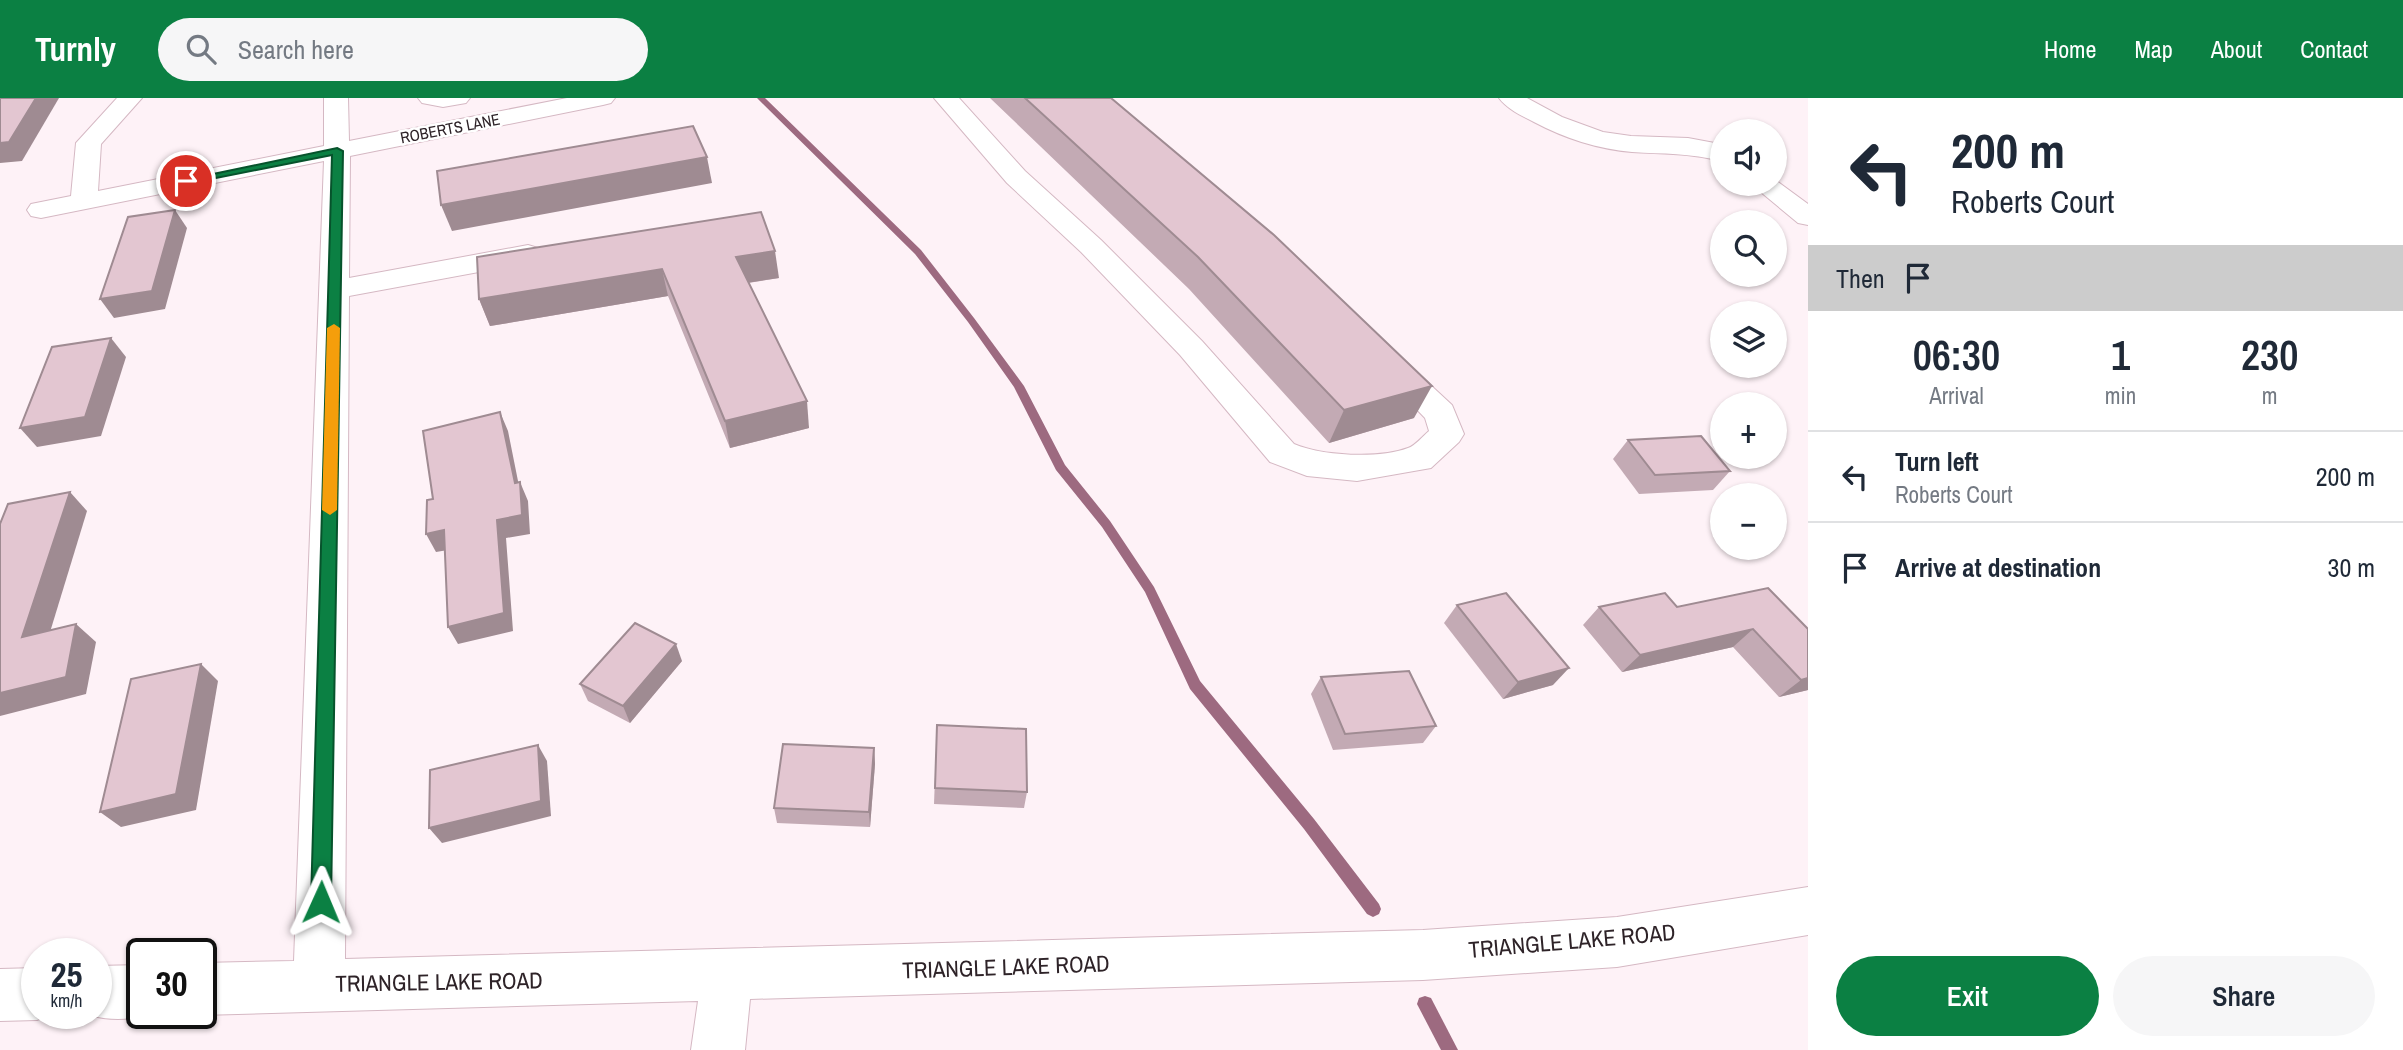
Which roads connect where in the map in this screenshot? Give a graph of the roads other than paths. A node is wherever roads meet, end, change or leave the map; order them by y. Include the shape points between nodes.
1 (130, 98) edge
2 (336, 98) edge
3 (430, 98) edge
4 (458, 98) edge
5 (603, 98) edge
6 (946, 98) edge
7 (1511, 98) edge
8 (571, 101) edge
9 (1710, 149) edge
10 (337, 151) junction
11 (1781, 196) edge
12 (85, 201) junction
13 (41, 210) dead end
14 (1808, 217) edge
15 (553, 250) edge
16 (334, 290) junction
17 (1363, 338) edge
18 (1808, 911) edge
19 (727, 975) junction
20 (319, 985) junction
21 (217, 988) edge
22 (21, 994) edge
23 (0, 995) edge
24 (718, 1050) edge

1 - 12 street via 89,143
2 - 10 street
3 - 4 street
5 - 8 street, ROBERTS LANE
6 - 17 street via 1016,177 1191,348 1282,453 1307,464 1357,468 1419,459 1447,434 1440,413
7 - 9 street via 1562,126 1605,141 1693,144
8 - 10 street, ROBERTS LANE
10 - 12 street, ROBERTS LANE
10 - 16 street
11 - 14 street
12 - 13 street, ROBERTS LANE
15 - 16 street
16 - 20 street
18 - 19 street, TRIANGLE LAKE ROAD via 1617,942 1423,954
19 - 20 street, TRIANGLE LAKE ROAD
19 - 24 street
20 - 21 street, TRIANGLE LAKE ROAD
22 - 23 street

